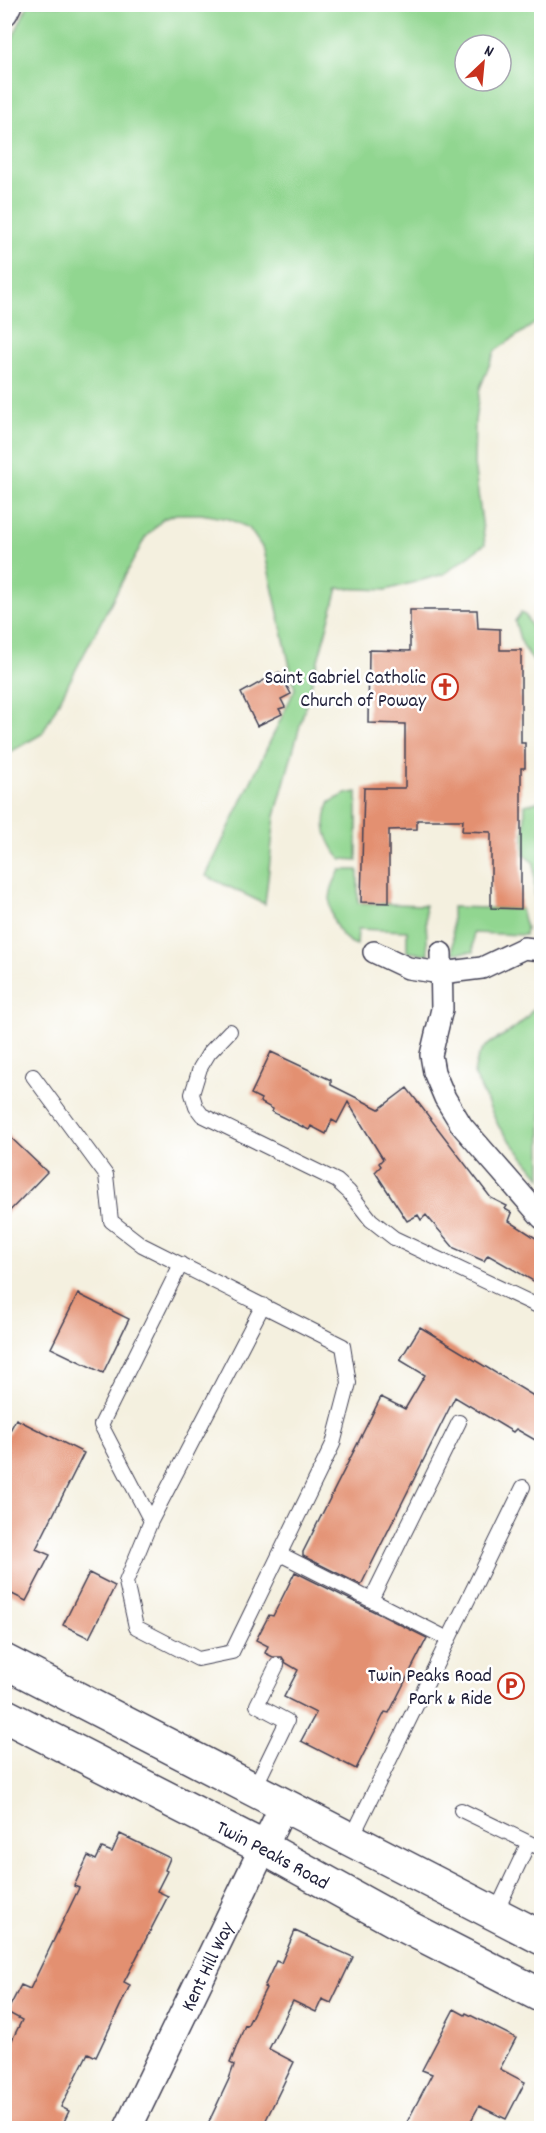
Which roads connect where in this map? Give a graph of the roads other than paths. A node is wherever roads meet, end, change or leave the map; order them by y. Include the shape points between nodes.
1 (8, 4) edge
2 (4, 12) edge
3 (542, 950) edge
4 (374, 952) dead end
5 (441, 963) junction
6 (230, 1031) dead end
7 (33, 1076) dead end
8 (542, 1218) edge
9 (181, 1264) junction
10 (262, 1305) junction
11 (542, 1308) edge
12 (459, 1422) dead end
13 (523, 1487) dead end
14 (151, 1521) junction
15 (279, 1554) junction
16 (371, 1600) junction
17 (448, 1639) junction
18 (4, 1661) edge
19 (277, 1665) dead end
20 (4, 1715) edge
21 (254, 1789) junction
22 (284, 1805) junction
23 (461, 1810) dead end
24 (351, 1839) junction
25 (535, 1846) edge
26 (264, 1848) junction
27 (495, 1914) junction
28 (542, 1938) edge
29 (542, 1996) edge
30 (128, 2128) edge

1 - 2 street
3 - 5 street via 524,948 482,968
4 - 5 street via 408,968
5 - 8 street via 442,1009 431,1055 434,1072 462,1126
6 - 11 lane via 200,1068 192,1094 202,1115 337,1181 371,1220 394,1238
7 - 9 lane via 106,1175 111,1221 142,1245
9 - 10 lane
9 - 14 lane via 101,1425
10 - 14 lane
10 - 15 lane via 343,1346 349,1383 333,1444
12 - 16 lane
13 - 17 lane
14 - 15 lane via 126,1582 136,1627 198,1659 232,1652
15 - 16 lane
16 - 17 lane
17 - 24 lane
18 - 21 main road
19 - 21 lane via 257,1705 287,1721
20 - 26 main road, Twin Peaks Road
21 - 22 main road
22 - 24 main road
22 - 26 street, Kent Hill Way
23 - 25 lane
24 - 27 main road
25 - 27 lane
26 - 29 main road, Twin Peaks Road
26 - 30 street, Kent Hill Way
27 - 28 main road

